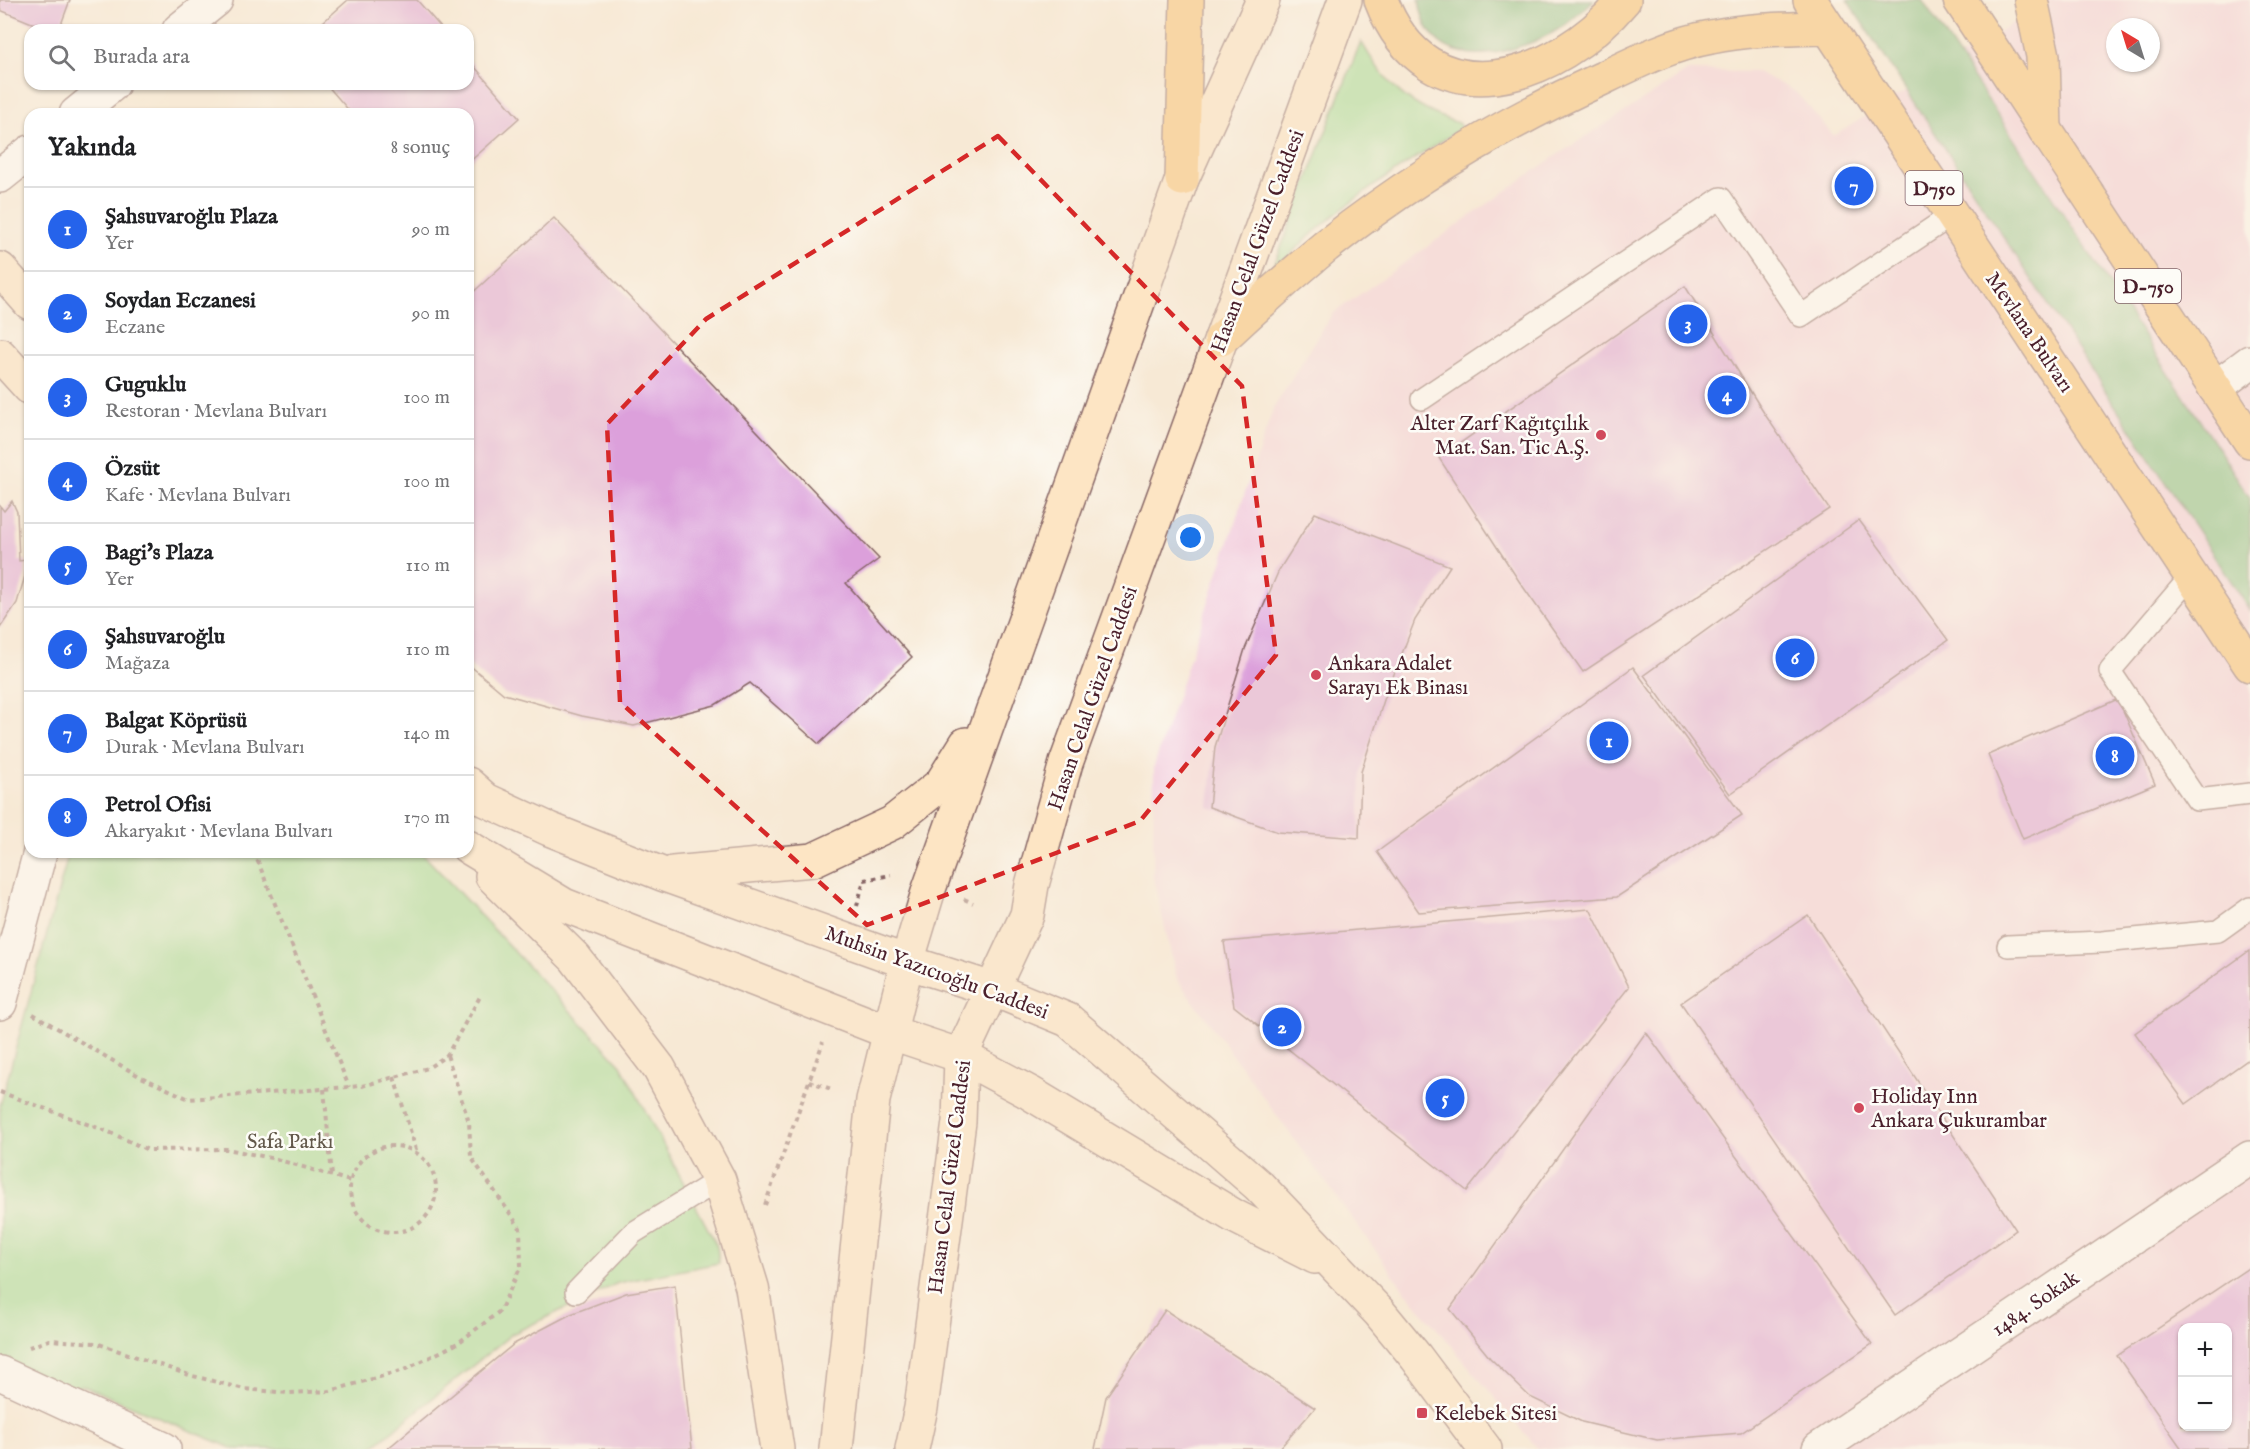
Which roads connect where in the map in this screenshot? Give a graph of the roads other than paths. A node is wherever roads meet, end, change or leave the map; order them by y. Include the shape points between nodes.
1 (216, 0) edge
2 (1187, 0) edge
3 (1263, 0) edge
4 (1345, 0) edge
5 (1381, 0) edge
6 (1624, 0) edge
7 (1810, 0) edge
8 (1960, 0) edge
9 (2031, 0) edge
10 (186, 24) edge
11 (1828, 28) junction
12 (106, 90) edge
13 (83, 108) edge
14 (2045, 130) junction
15 (24, 157) edge
16 (0, 176) edge
17 (1182, 179) junction
18 (1952, 215) junction
19 (0, 269) edge
20 (24, 296) edge
21 (1221, 339) junction
22 (0, 355) edge
23 (2250, 362) edge
24 (24, 381) edge
25 (2215, 388) junction
26 (1422, 399) dead end
27 (2250, 441) edge
28 (2192, 575) junction
29 (2250, 664) edge
30 (1001, 688) junction
31 (474, 789) edge
32 (2250, 794) edge
33 (474, 851) edge
34 (38, 858) edge
35 (474, 858) edge
36 (662, 873) junction
37 (2250, 908) edge
38 (2008, 946) dead end
39 (907, 962) junction
40 (992, 989) junction
41 (1, 999) edge
42 (889, 1032) junction
43 (961, 1056) junction
44 (2250, 1158) edge
45 (719, 1180) junction
46 (1338, 1269) junction
47 (576, 1292) dead end
48 (0, 1373) edge
49 (164, 1449) edge
50 (777, 1449) edge
51 (836, 1449) edge
52 (912, 1449) edge
53 (1485, 1449) edge
54 (1820, 1449) edge

1 - 10 street
2 - 17 main road
3 - 17 main road
4 - 21 main road, Hasan Celal Güzel Caddesi
5 - 6 main road via 1395,31 1417,56 1436,69 1455,75 1503,77 1564,52 1595,30
7 - 11 main road, Mevlana Bulvarı / D750
8 - 14 main road, D-750
9 - 14 main road via 2043,56
11 - 18 main road, Mevlana Bulvarı / D750
11 - 21 main road via 1742,32 1675,46 1521,118 1417,182 1328,245
12 - 13 street
14 - 25 main road, D-750
15 - 16 street
17 - 30 main road
18 - 26 lane via 1801,316 1721,198
18 - 28 main road, Mevlana Bulvarı / D750
19 - 20 main road
21 - 40 main road, Hasan Celal Güzel Caddesi via 1066,762 1027,915
22 - 24 main road
23 - 25 street
25 - 27 main road, D-750
28 - 29 main road, Mevlana Bulvarı / D750
28 - 32 lane via 2110,671 2197,800
30 - 36 main road via 941,784 892,823 813,860
30 - 39 main road
31 - 36 main road, Muhsin Yazıcıoğlu Caddesi via 486,800 549,829
33 - 42 main road, Muhsin Yazıcıoğlu Caddesi via 564,905
34 - 41 street
35 - 45 main road via 575,958 659,1068
36 - 39 main road, Muhsin Yazıcıoğlu Caddesi
37 - 38 lane via 2218,931
39 - 40 main road, Muhsin Yazıcıoğlu Caddesi
39 - 42 main road
40 - 43 main road, Hasan Celal Güzel Caddesi
40 - 46 main road, Muhsin Yazıcıoğlu Caddesi via 1068,1020 1259,1186
42 - 43 main road, Muhsin Yazıcıoğlu Caddesi
42 - 51 main road via 873,1100
43 - 46 main road, Muhsin Yazıcıoğlu Caddesi via 1234,1216
43 - 52 main road, Hasan Celal Güzel Caddesi via 958,1122 921,1408
44 - 54 street, 1484. Sokak
45 - 47 lane via 633,1233
45 - 50 main road via 752,1287
46 - 53 main road, Muhsin Yazıcıoğlu Caddesi via 1380,1312
48 - 49 street

